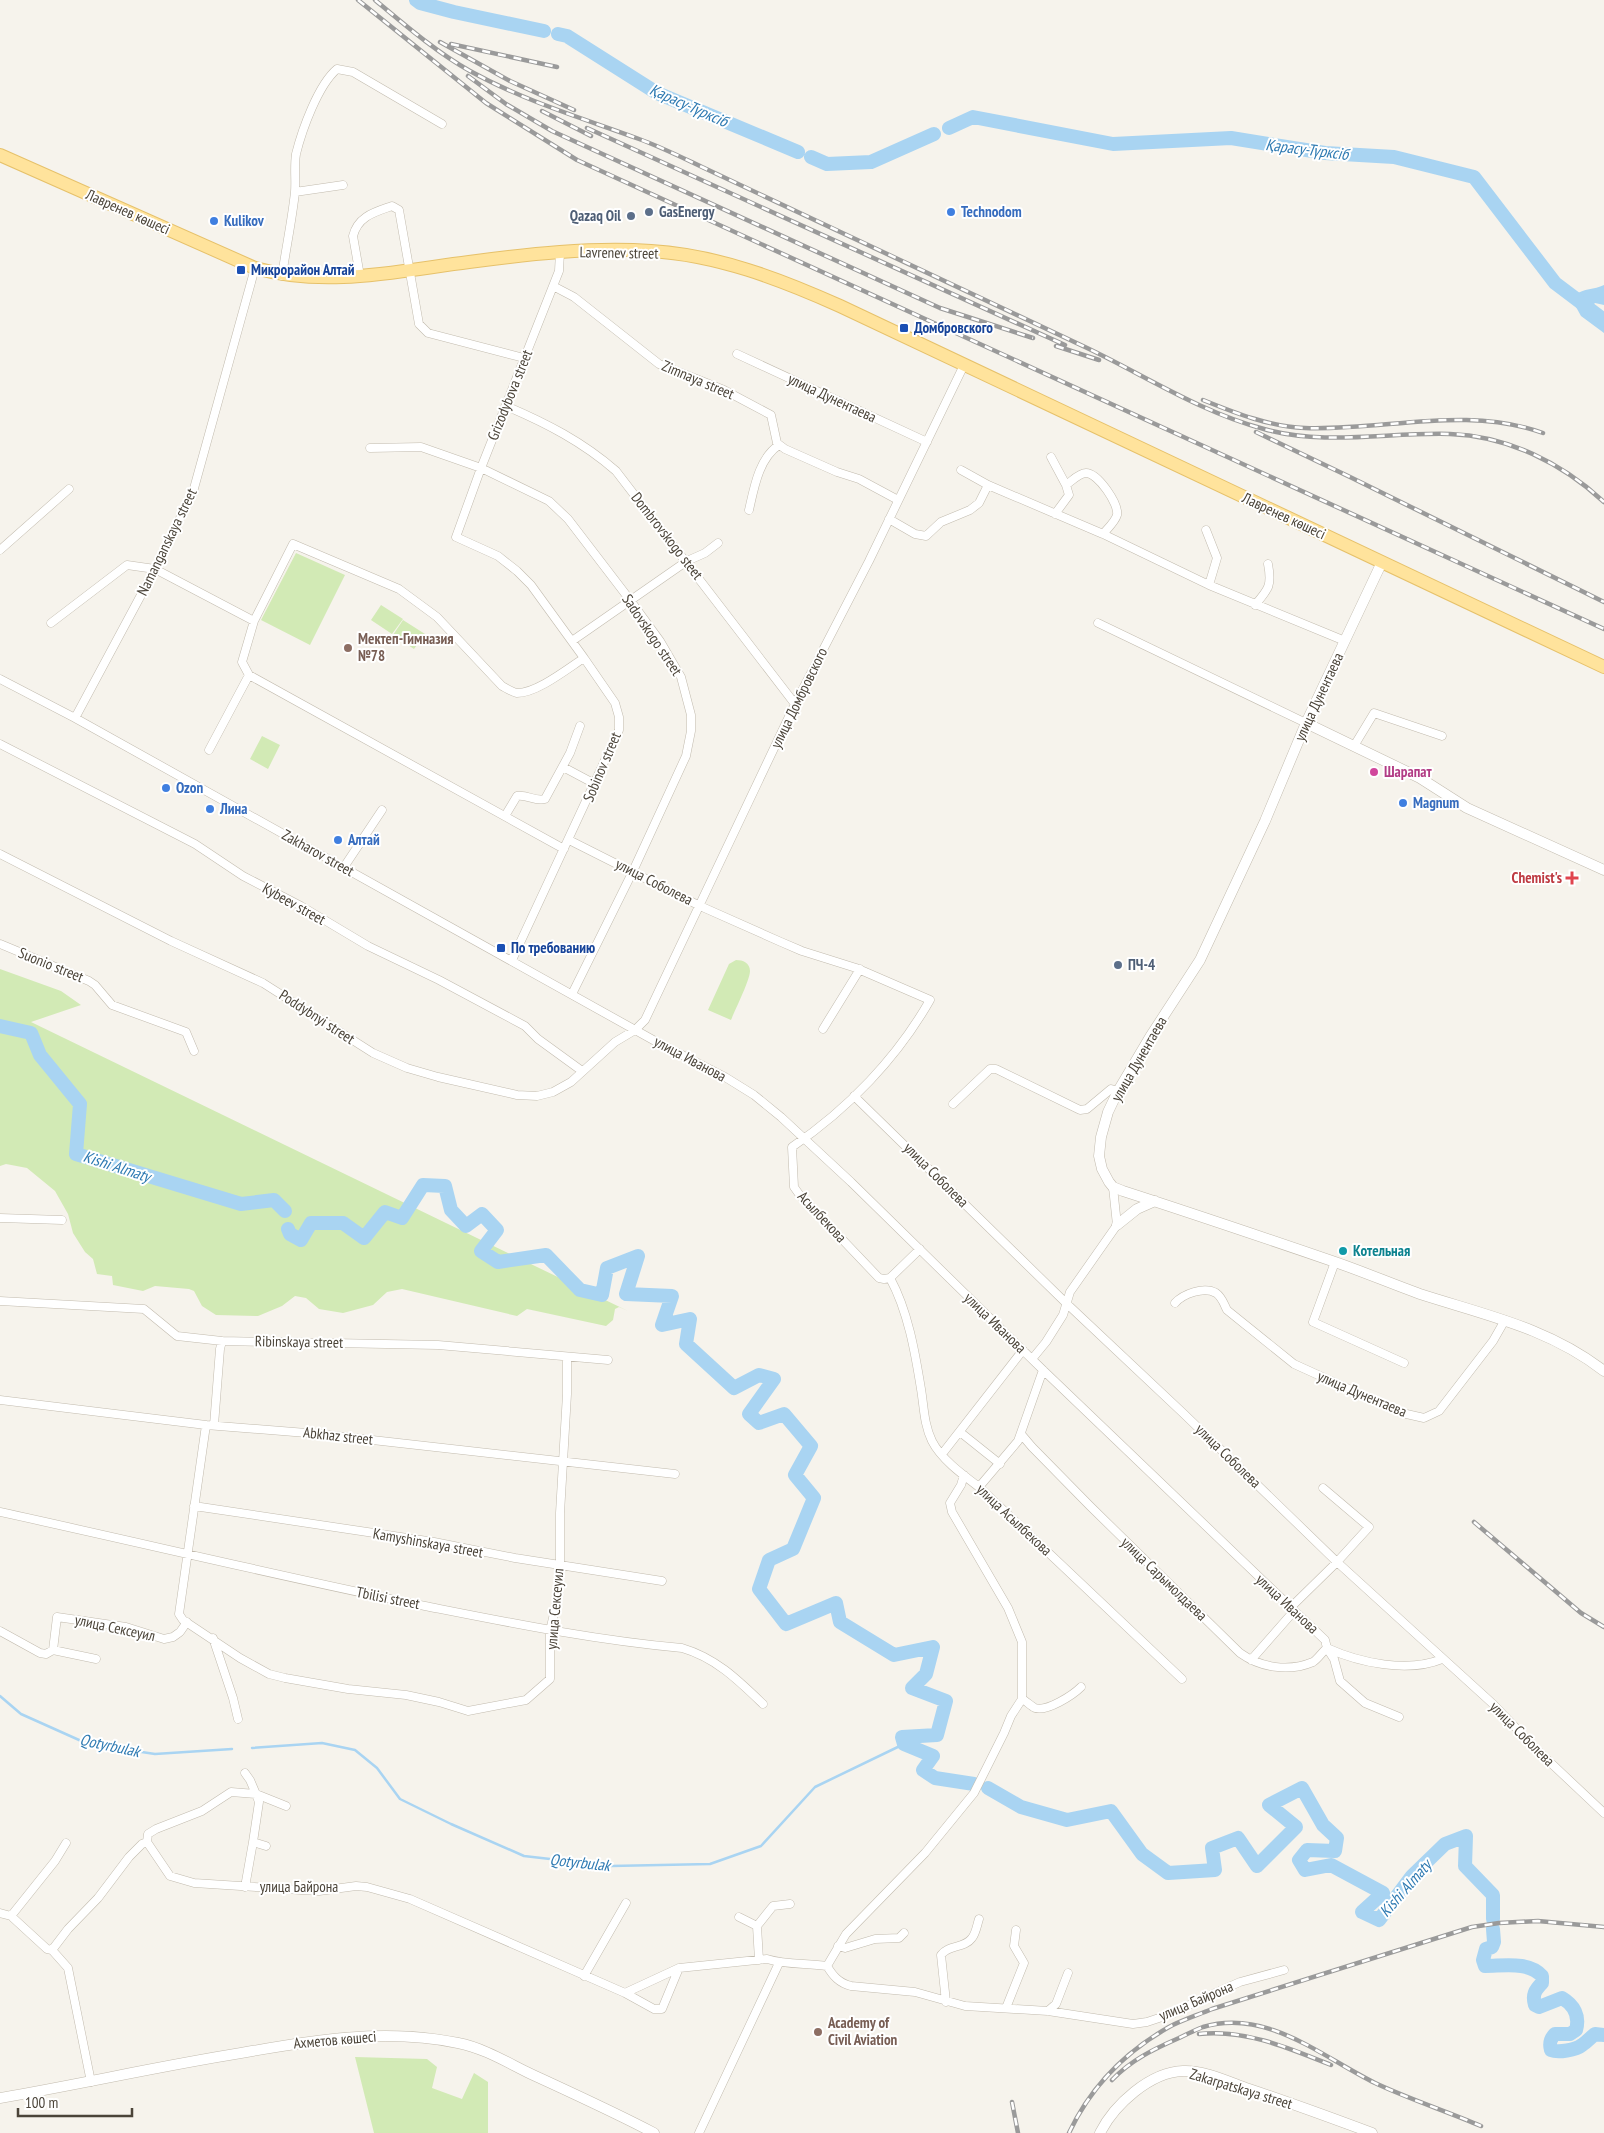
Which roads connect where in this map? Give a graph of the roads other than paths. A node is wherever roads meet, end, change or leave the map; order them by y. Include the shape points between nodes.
1 (442, 124) dead end
2 (0, 155) edge
3 (343, 184) dead end
4 (295, 192) junction
5 (560, 252) junction
6 (255, 268) junction
7 (411, 270) junction
8 (282, 276) junction
9 (360, 276) junction
10 (553, 286) junction
11 (737, 354) dead end
12 (524, 358) junction
13 (964, 365) junction
14 (506, 406) junction
15 (927, 442) junction
16 (779, 445) junction
17 (370, 448) dead end
18 (1050, 457) dead end
19 (481, 468) junction
20 (961, 470) dead end
21 (988, 485) junction
22 (1066, 485) junction
23 (69, 489) dead end
24 (898, 500) junction
25 (749, 510) dead end
26 (1055, 514) junction
27 (889, 519) junction
28 (1206, 530) dead end
29 (1103, 534) junction
30 (456, 537) joint
31 (718, 543) dead end
32 (0, 550) edge
33 (687, 561) junction
34 (1382, 562) junction
35 (1268, 564) dead end
36 (156, 568) junction
37 (1210, 585) junction
38 (630, 600) junction
39 (1255, 605) junction
40 (254, 621) junction
41 (51, 623) dead end
42 (1098, 623) dead end
43 (1345, 641) junction
44 (572, 642) junction
45 (584, 658) junction
46 (1604, 667) edge
47 (249, 675) junction
48 (0, 679) edge
49 (795, 704) junction
50 (75, 718) junction
51 (1306, 723) junction
52 (580, 726) dead end
53 (1442, 736) dead end
54 (0, 744) edge
55 (1354, 746) junction
56 (209, 750) dead end
57 (563, 766) junction
58 (595, 784) junction
59 (382, 810) dead end
60 (505, 816) junction
61 (569, 840) junction
62 (564, 849) junction
63 (0, 854) edge
64 (344, 867) junction
65 (1604, 870) edge
66 (633, 871) junction
67 (700, 906) junction
68 (0, 944) edge
69 (512, 960) junction
70 (860, 970) junction
71 (572, 994) junction
72 (823, 1029) dead end
73 (635, 1030) junction
74 (194, 1051) dead end
75 (582, 1071) junction
76 (1118, 1091) junction
77 (854, 1096) junction
78 (954, 1104) dead end
79 (804, 1139) junction
80 (1113, 1187) junction
81 (1155, 1201) junction
82 (0, 1218) edge
83 (62, 1220) dead end
84 (1116, 1225) junction
85 (920, 1249) junction
86 (1335, 1262) junction
87 (890, 1278) junction
88 (0, 1301) edge
89 (1065, 1302) junction
90 (1175, 1303) dead end
91 (1505, 1320) junction
92 (222, 1341) junction
93 (1023, 1350) junction
94 (567, 1357) junction
95 (1032, 1359) junction
96 (608, 1360) dead end
97 (1404, 1362) dead end
98 (1043, 1370) junction
99 (1604, 1371) edge
100 (0, 1400) edge
101 (206, 1425) junction
102 (214, 1426) junction
103 (960, 1432) junction
104 (1021, 1434) junction
105 (942, 1454) junction
106 (564, 1462) junction
107 (1000, 1464) junction
108 (675, 1474) dead end
109 (964, 1476) junction
110 (979, 1487) junction
111 (1323, 1488) dead end
112 (194, 1506) junction
113 (0, 1512) edge
114 (189, 1554) junction
115 (1337, 1562) junction
116 (560, 1565) junction
117 (662, 1581) dead end
118 (1292, 1610) junction
119 (187, 1622) junction
120 (0, 1631) edge
121 (550, 1631) junction
122 (213, 1638) junction
123 (1327, 1648) junction
124 (53, 1650) junction
125 (1442, 1659) junction
126 (96, 1660) dead end
127 (1250, 1660) junction
128 (1182, 1678) dead end
129 (1081, 1687) dead end
130 (1022, 1699) junction
131 (763, 1704) dead end
132 (1399, 1717) dead end
133 (238, 1719) dead end
134 (245, 1773) dead end
135 (256, 1794) junction
136 (286, 1806) dead end
137 (1604, 1813) edge
138 (147, 1842) junction
139 (252, 1842) junction
140 (66, 1843) dead end
141 (266, 1846) dead end
142 (245, 1887) junction
143 (626, 1903) dead end
144 (790, 1904) dead end
145 (0, 1913) edge
146 (11, 1916) junction
147 (739, 1917) dead end
148 (979, 1919) dead end
149 (757, 1926) junction
150 (1016, 1930) dead end
151 (904, 1933) dead end
152 (838, 1946) junction
153 (52, 1950) junction
154 (759, 1960) junction
155 (779, 1963) junction
156 (827, 1966) junction
157 (679, 1968) junction
158 (1284, 1970) dead end
159 (1068, 1973) dead end
160 (584, 1976) junction
161 (625, 1993) junction
162 (946, 2002) junction
163 (1006, 2008) junction
164 (1048, 2011) junction
165 (91, 2082) junction
166 (0, 2098) edge
167 (654, 2133) edge
168 (699, 2133) edge
169 (1100, 2133) edge
170 (1372, 2133) edge

1 - 4 street via 352,72 337,69 325,82 306,124 297,153
2 - 6 main road, Лавренев көшесі
3 - 4 street
4 - 8 street
5 - 7 main road, Lavrenev street
5 - 10 street, Grizodybova street
5 - 13 main road, Lavrenev street via 652,251 756,272 795,286
6 - 8 main road, Lavrenev street
6 - 36 street, Namanganskaya street via 193,492
7 - 9 main road, Lavrenev street
7 - 9 street via 399,210 392,206 365,216 355,230 353,236
7 - 12 street via 420,324 428,333
8 - 9 main road, Lavrenev street
10 - 12 street, Grizodybova street
10 - 16 street, Zimnaya street via 574,297 659,364 724,390 771,415
11 - 15 street, улица Дунентаева
12 - 14 street, Grizodybova street
13 - 15 street, улица Домбровского
13 - 34 main road, Лавренев көшесі
14 - 19 street, Grizodybova street
14 - 33 street, Dombrovskogo steet via 545,422 595,453 616,471
15 - 24 street, улица Домбровского
16 - 24 street
16 - 25 street via 770,450 755,481
17 - 19 street, Sadovskogo street via 422,447
18 - 22 street
19 - 30 street, Grizodybova street
19 - 38 street, Sadovskogo street via 549,501 568,519
20 - 21 street
21 - 26 street
21 - 27 street via 979,503 941,522 926,536 915,534
22 - 26 street via 1069,495
22 - 29 street via 1087,473 1094,476 1114,499 1118,511 1116,518
23 - 32 street
24 - 27 street, улица Домбровского
26 - 29 street
27 - 49 street, улица Домбровского
28 - 37 street via 1217,558
29 - 37 street
30 - 44 street, Sobinov street via 498,556 517,571
31 - 33 street
33 - 38 street
33 - 49 street, Dombrovskogo steet
34 - 43 street, улица Дунентаева
34 - 46 main road, Лавренев көшесі
35 - 39 street via 1269,587
36 - 40 street
36 - 41 street via 123,567
36 - 50 street, Namanganskaya street
37 - 39 street
38 - 44 street
38 - 66 street, Sadovskogo street via 681,677 691,715 686,756
39 - 43 street
40 - 45 street via 293,544 400,589 437,617 502,686 516,693 545,683
40 - 47 street via 242,662
42 - 51 street
43 - 51 street, улица Дунентаева
44 - 45 street, Sobinov street
45 - 58 street, Sobinov street via 615,703 619,717 619,730
47 - 56 street
47 - 60 street
48 - 50 street, Zakharov street
49 - 67 street, улица Домбровского
50 - 64 street, Zakharov street
51 - 55 street
51 - 76 street, улица Дунентаева via 1265,821 1200,960
52 - 57 street
53 - 55 street via 1374,713
54 - 75 street, Kybeev street via 195,844 243,876 368,946 525,1026
55 - 65 street via 1420,778 1467,808
57 - 58 street
57 - 60 street via 545,799 517,796
58 - 61 street, Sobinov street
59 - 64 street
60 - 62 street
61 - 62 street, Sobinov street
61 - 66 street, улица Соболева
62 - 69 street, Sobinov street
63 - 75 street, Poddybnyi street via 171,941 262,982 373,1053 407,1068 517,1095 537,1096 553,1092
64 - 69 street, Zakharov street
66 - 67 street, улица Соболева
66 - 71 street, Sadovskogo street
67 - 70 street, улица Соболева via 802,951
67 - 73 street, улица Домбровского via 652,1006
68 - 74 street, Suonio street via 89,981 112,1006 186,1032
69 - 71 street, Zakharov street
70 - 72 street
70 - 77 street, улица Соболева via 930,1000 900,1047
71 - 73 street, Zakharov street
73 - 75 street, Poddybnyi street via 614,1042
73 - 79 street, улица Иванова via 754,1095
76 - 78 street via 1112,1089 1080,1110 990,1069
76 - 80 street, улица Дунентаева via 1108,1112 1099,1156 1102,1169
77 - 79 street, улица Соболева
77 - 89 street, улица Соболева
79 - 85 street, улица Иванова
79 - 87 street, Асылбекова via 792,1147 794,1187 879,1278
80 - 81 street
80 - 84 street
81 - 84 street via 1137,1209
81 - 86 street
82 - 83 street
84 - 89 street
85 - 87 street
85 - 93 street, улица Иванова
86 - 91 street
86 - 97 street via 1313,1322
87 - 105 street via 903,1308 918,1367 926,1425 933,1443
88 - 92 street, Ribinskaya street via 144,1309 176,1336
89 - 95 street via 1063,1315
89 - 115 street, улица Соболева
90 - 91 street, улица Дунентаева via 1182,1295 1214,1292 1226,1310 1294,1364 1402,1413 1424,1418 1439,1411 1493,1341
91 - 99 street via 1553,1338
92 - 94 street, Ribinskaya street via 438,1345
92 - 102 street
93 - 95 street, улица Иванова
93 - 103 street
94 - 96 street, Ribinskaya street
94 - 106 street, улица Сексеуил
95 - 98 street, улица Иванова
98 - 104 street
98 - 118 street, улица Иванова
100 - 101 street, Abkhaz street
101 - 102 street, Abkhaz street
101 - 112 street
102 - 106 street, Abkhaz street via 319,1434
103 - 105 street
103 - 107 street
104 - 107 street
104 - 127 street, улица Сарымолдаева via 1137,1552
105 - 109 street, улица Асылбекова
106 - 108 street, Abkhaz street
106 - 116 street, улица Сексеуил
107 - 110 street
109 - 110 street, улица Асылбекова
109 - 130 street via 950,1503 952,1512 1008,1608 1022,1642
110 - 128 street, улица Асылбекова
111 - 115 street via 1369,1527
112 - 114 street
112 - 116 street, Kamyshinskaya street via 434,1542
113 - 114 street, Tbilisi street
114 - 119 street via 180,1614
114 - 121 street, Tbilisi street
115 - 118 street
115 - 125 street, улица Соболева
116 - 117 street, Kamyshinskaya street
116 - 121 street, улица Сексеуил
118 - 123 street, улица Иванова via 1326,1640
118 - 127 street
119 - 122 street, улица Сексеуил
119 - 124 street, улица Сексеуил via 180,1632 164,1639 126,1627 57,1617
120 - 124 street via 40,1653
121 - 122 street, улица Сексеуил via 550,1679 526,1700 468,1711 406,1695 348,1689 269,1674
121 - 131 street, Tbilisi street via 697,1652 727,1670
122 - 133 street
123 - 125 street via 1361,1661 1396,1665 1429,1665
123 - 127 street, улица Сарымолдаева via 1314,1661 1297,1667 1269,1667
123 - 132 street, улица Иванова via 1340,1681 1365,1703
124 - 126 street
125 - 137 street, улица Соболева via 1493,1704
129 - 130 street via 1074,1694 1042,1708
130 - 152 street via 974,1793 925,1853
134 - 135 street
135 - 136 street
135 - 138 street via 232,1792 202,1812 156,1829 148,1834
135 - 139 street via 259,1802
138 - 142 street, улица Байрона via 170,1876 176,1879
138 - 153 street via 129,1857
139 - 141 street
139 - 142 street
140 - 146 street
142 - 160 street, улица Байрона via 319,1891 367,1887 410,1899
143 - 160 street
144 - 149 street via 773,1906
145 - 146 street
146 - 153 street
147 - 149 street
148 - 162 street via 974,1936 968,1943 946,1949 941,1954
149 - 154 street
150 - 163 street via 1014,1946 1024,1963
151 - 152 street via 899,1938 875,1939 845,1948
152 - 156 street
153 - 165 street via 68,1968
154 - 155 street
154 - 157 street
155 - 156 street via 805,1962
155 - 168 street
156 - 162 street, улица Байрона via 833,1976 844,1984 916,1992
157 - 161 street
157 - 161 street, улица Байрона via 662,2009 654,2009
158 - 164 street, улица Байрона via 1240,1982 1174,2014 1146,2022 1120,2023
159 - 164 street via 1056,2004
160 - 161 street, улица Байрона
162 - 163 street, улица Байрона
163 - 164 street, улица Байрона
165 - 166 street, Ахметов көшесі
165 - 167 street, Ахметов көшесі via 299,2043 351,2036 418,2036 461,2043
169 - 170 street, Zakarpatskaya street via 1113,2114 1137,2091 1161,2076 1192,2071

